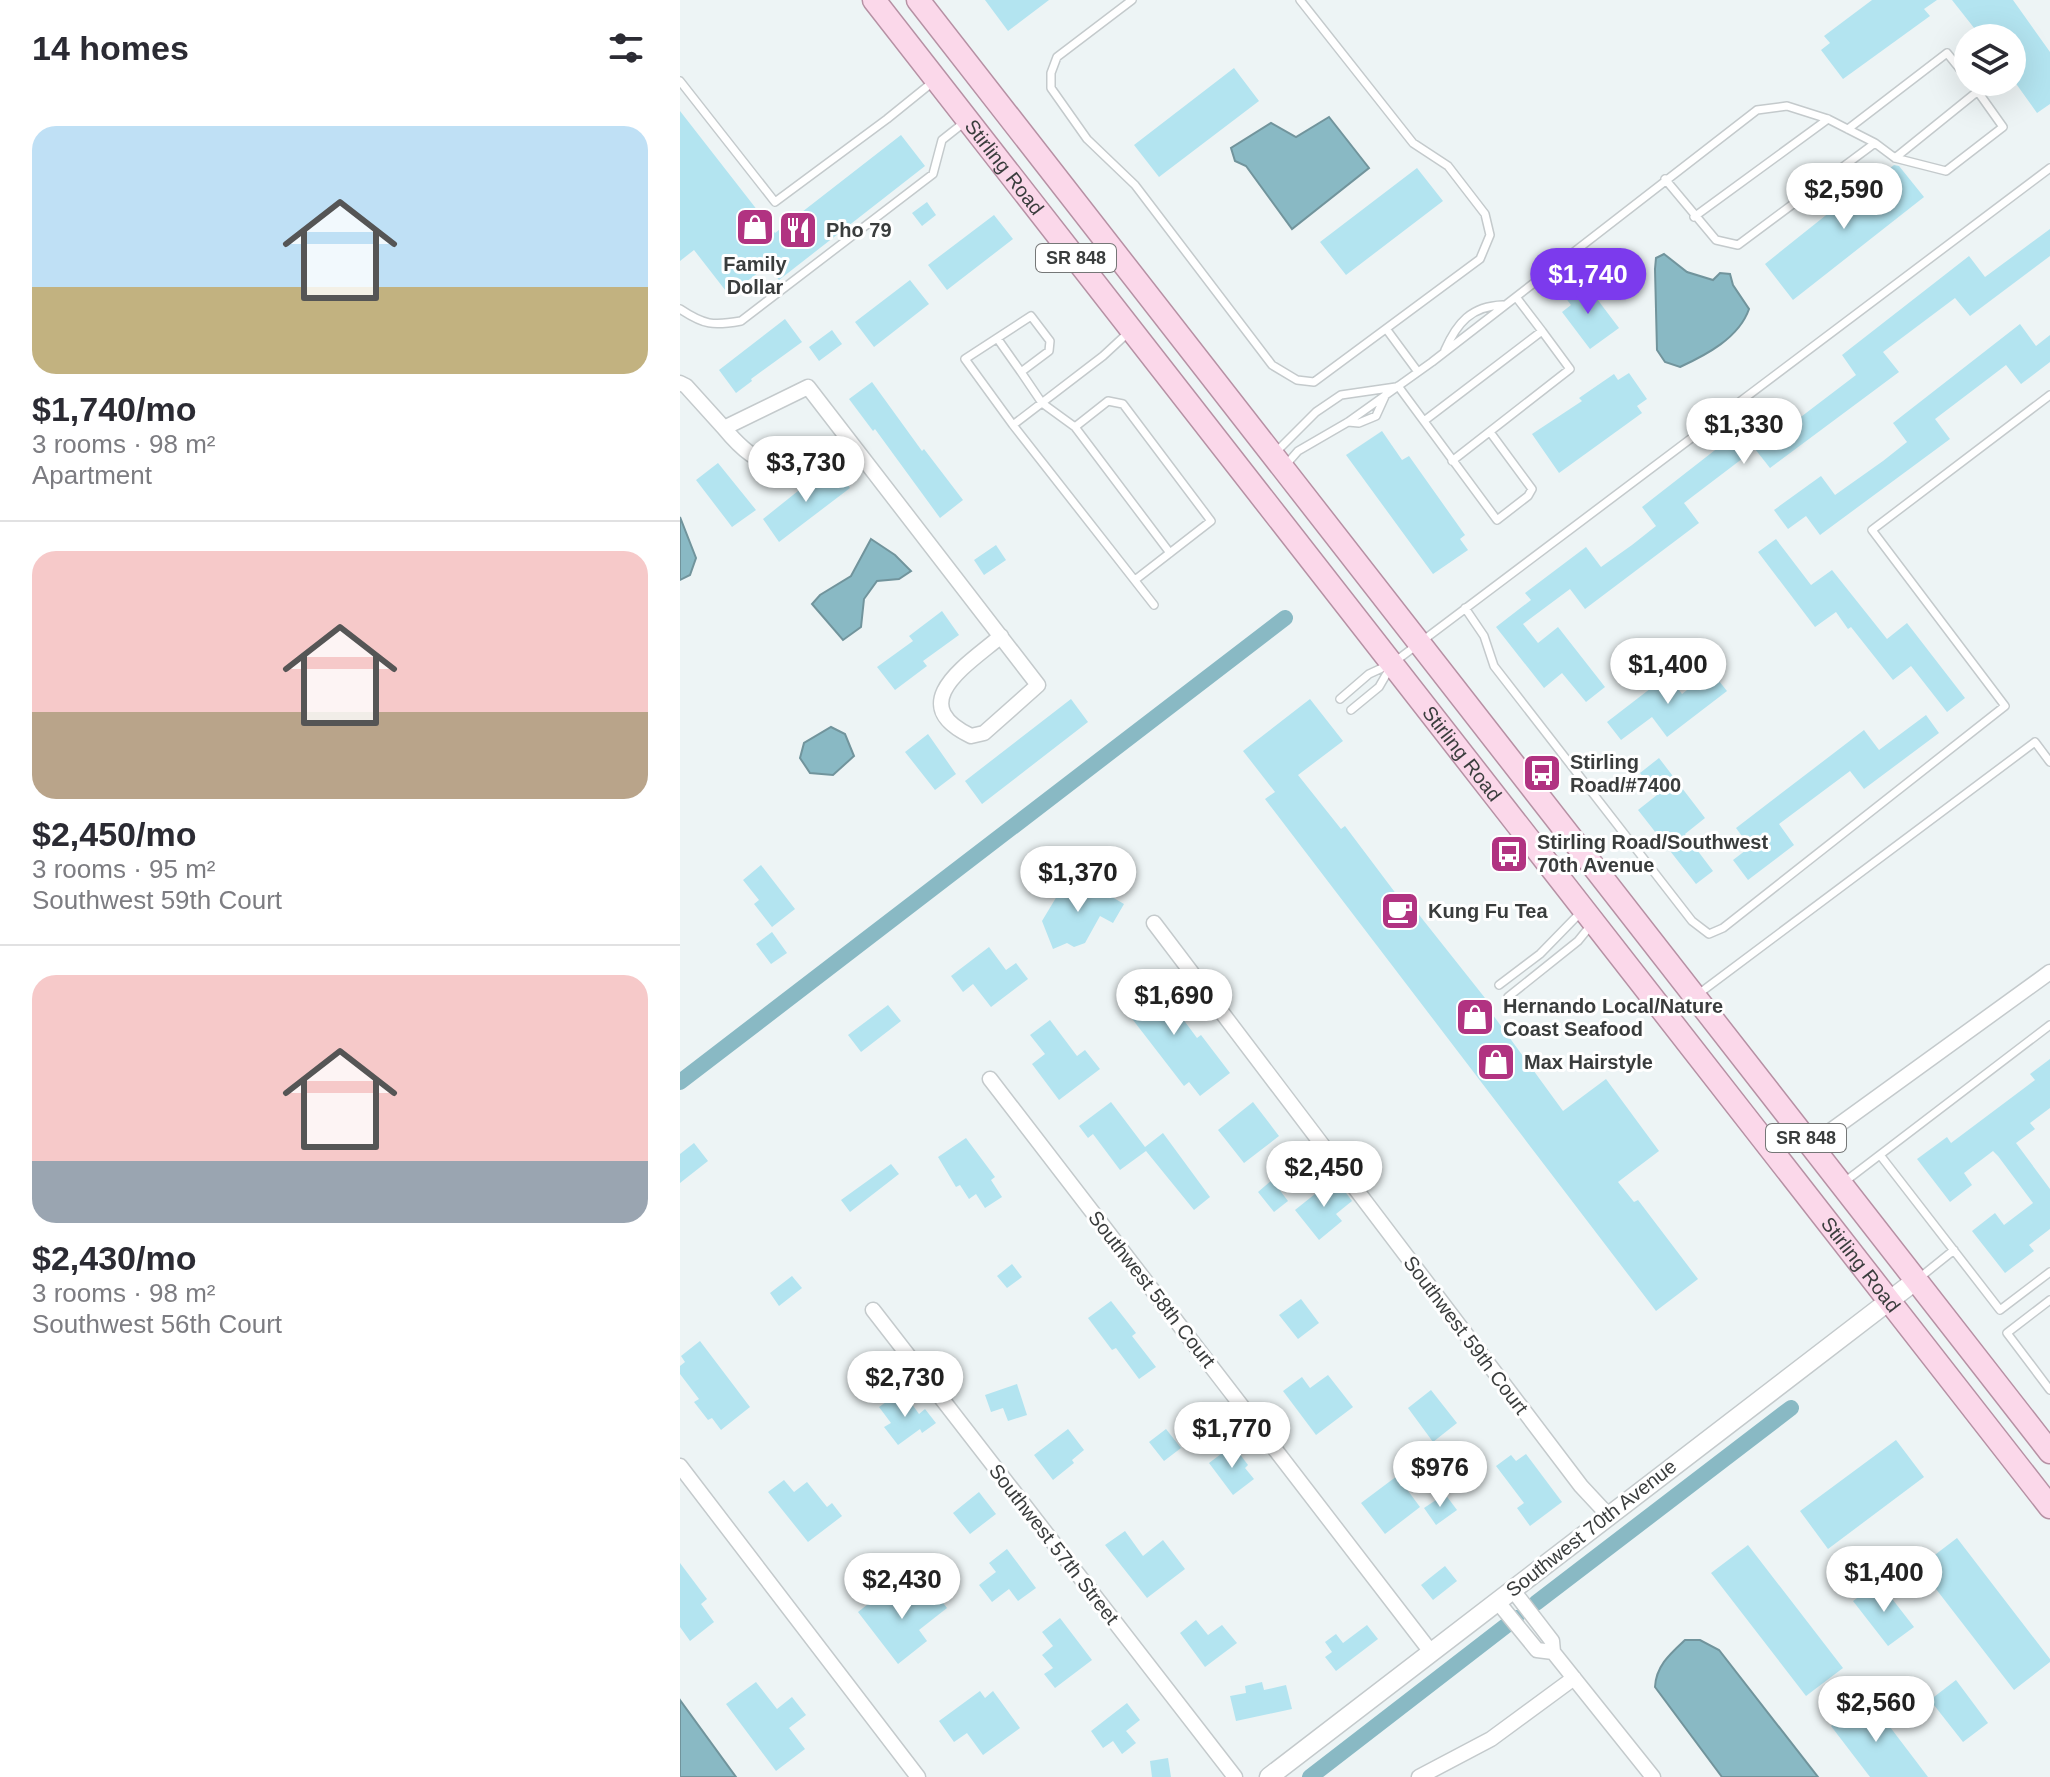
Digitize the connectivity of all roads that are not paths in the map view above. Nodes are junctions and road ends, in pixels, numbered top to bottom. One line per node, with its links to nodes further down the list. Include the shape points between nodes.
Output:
1 (874, 0): 6 (main road, Stirling Road / SR 848)
2 (918, 0): 41 (main road, Stirling Road / SR 848)
3 (1132, 0): 22 (lane, via 1057,57 1051,73 1051,88 1087,139 1135,185 1272,365 1297,380 1314,382)
4 (1300, 0): 22 (lane, via 1413,143 1448,166 1485,214 1490,235 1480,259)
5 (1954, 62): 12 (lane, via 1947,53)
6 (936, 79): 7 (lane, via 775,202); 11 (main road, Stirling Road / SR 848)
7 (680, 81)
8 (1972, 96): 14 (lane)
9 (1981, 96): 14 (lane, via 2003,127 1946,171)
10 (1828, 119): 12 (lane); 16 (lane, via 1787,106 1757,110); 17 (lane)
11 (968, 120): 20 (lane, via 942,140 933,174 741,321 700,322); 21 (main road, Stirling Road / SR 848)
12 (1848, 129): 13 (lane)
13 (1875, 143): 14 (lane); 17 (lane, via 1738,245 1716,240)
14 (1895, 158)
15 (2050, 168): 45 (lane)
16 (1665, 179): 17 (lane); 18 (lane)
17 (1694, 217)
18 (1516, 297): 19 (lane); 23 (lane)
19 (1505, 305): 25 (lane); 25 (lane, via 1478,309 1464,318)
20 (680, 309)
21 (1131, 329): 32 (lane); 48 (main road, Stirling Road / SR 848)
22 (1387, 330): 27 (lane)
23 (1542, 331): 33 (lane); 38 (lane, via 1570,369)
24 (997, 338): 26 (lane); 26 (lane, via 1031,316 1050,341 1049,351); 35 (lane, via 965,359)
25 (1443, 354): 27 (lane)
26 (1021, 372): 32 (lane)
27 (1418, 372): 29 (lane)
28 (680, 383): 37 (street)
29 (1398, 386): 30 (lane); 33 (lane); 41 (lane, via 1341,395 1286,440)
30 (1386, 394): 34 (lane); 34 (lane, via 1371,420)
31 (2050, 395): 45 (lane, via 1872,530 2005,706 1709,934 1692,921 1494,666 1484,636)
32 (1042, 403): 35 (lane); 36 (lane)
33 (1424, 421): 40 (lane)
34 (1348, 422): 41 (lane)
35 (1013, 425): 43 (lane)
36 (1075, 427): 42 (lane); 42 (lane, via 1108,401 1123,404 1211,521)
37 (724, 428): 39 (street, via 740,448 772,466); 39 (street, via 808,387)
38 (1490, 432): 40 (lane); 40 (lane, via 1532,489 1497,520)
39 (851, 443): 46 (street)
40 (1452, 461)
41 (1278, 462): 47 (main road, Stirling Road / SR 848)
42 (1170, 553): 43 (lane)
43 (1135, 580): 44 (lane)
44 (1154, 605)
45 (1465, 608): 47 (lane)
46 (1001, 636): 46 (street, via 946,684 940,697 952,723 971,736 984,733 1038,685)
47 (1419, 644): 48 (lane); 57 (main road, Stirling Road / SR 848)
48 (1393, 663): 49 (lane, via 1369,674); 50 (lane, via 1379,687); 52 (main road, Stirling Road / SR 848)
49 (1340, 699)
50 (1351, 710)
51 (2050, 762): 57 (lane, via 2035,742)
52 (1589, 915): 55 (lane); 56 (lane, via 1578,941); 58 (main road, Stirling Road / SR 848)
53 (1154, 923): 74 (street, Southwest 59th Court)
54 (2050, 972): 61 (street)
55 (1499, 985)
56 (1508, 997)
57 (1695, 997): 58 (main road); 61 (main road, Stirling Road / SR 848)
58 (1668, 1016): 68 (main road, Stirling Road / SR 848)
59 (2050, 1025): 62 (lane)
60 (990, 1079): 77 (street, Southwest 58th Court)
61 (1811, 1145): 63 (main road, Stirling Road / SR 848)
62 (1880, 1155): 63 (lane); 64 (lane)
63 (1841, 1185): 66 (main road, Stirling Road / SR 848)
64 (1954, 1250): 65 (lane, via 2000,1310); 66 (lane)
65 (2050, 1272)
66 (1915, 1281): 68 (street, Southwest 70th Avenue); 71 (main road, Stirling Road / SR 848)
67 (2050, 1300): 70 (lane, via 2007,1333)
68 (1890, 1301): 73 (main road, Stirling Road / SR 848); 74 (street, Southwest 70th Avenue)
69 (873, 1310): 81 (street, Southwest 57th Street)
70 (2050, 1390)
71 (2050, 1452)
72 (680, 1466): 80 (street)
73 (2050, 1507)
74 (1608, 1515): 75 (street, Southwest 70th Avenue)
75 (1512, 1589): 76 (street, Southwest 70th Avenue); 78 (street, via 1552,1641)
76 (1497, 1601): 77 (street, Southwest 70th Avenue); 78 (street, via 1537,1650)
77 (1431, 1652): 82 (street, Southwest 70th Avenue)
78 (1553, 1652): 79 (street)
79 (1574, 1678): 83 (street, via 1491,1739); 84 (street)
80 (918, 1777)
81 (1235, 1777)
82 (1269, 1777)
83 (1419, 1777)
84 (1653, 1777)

